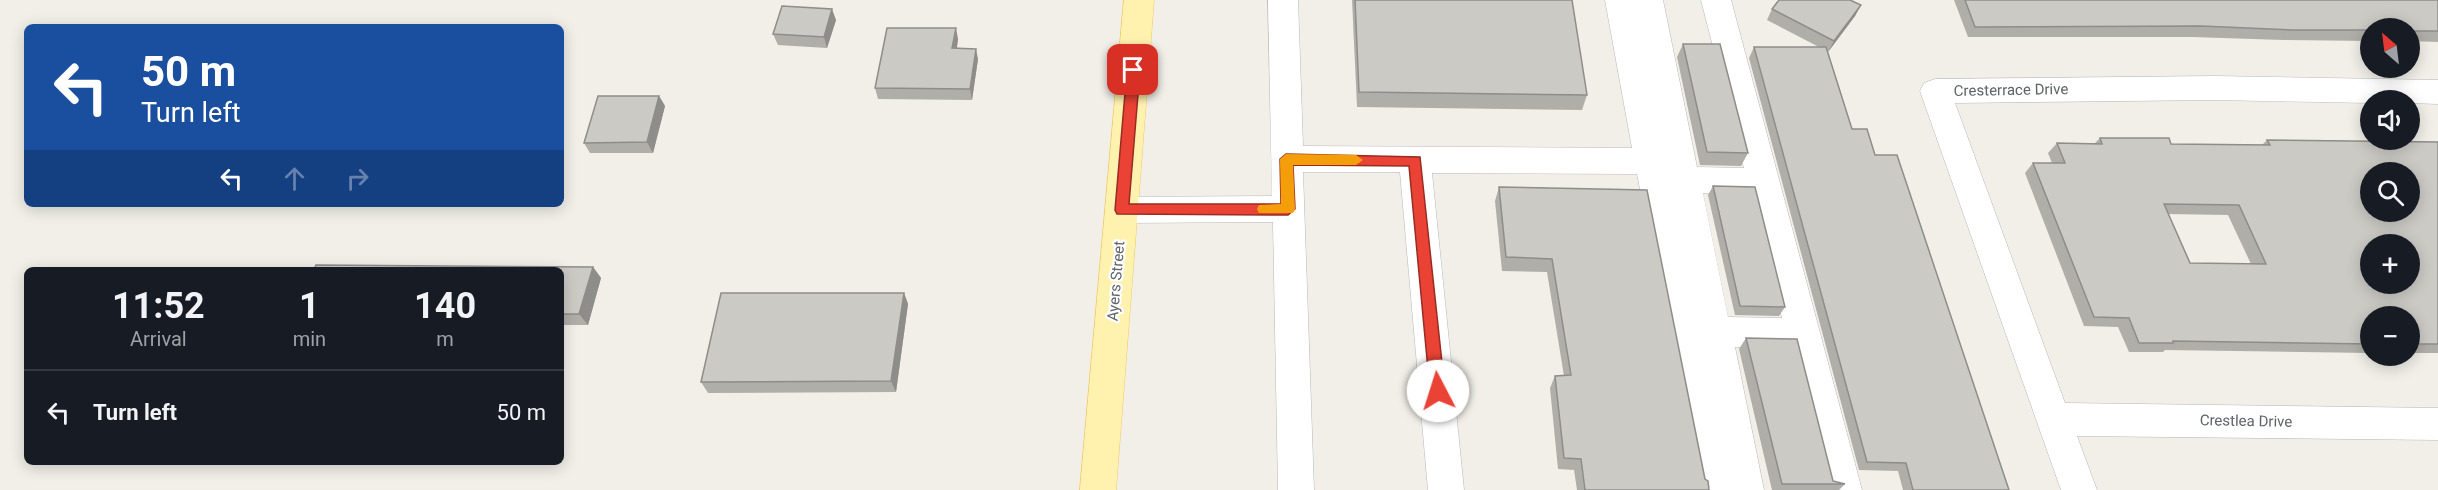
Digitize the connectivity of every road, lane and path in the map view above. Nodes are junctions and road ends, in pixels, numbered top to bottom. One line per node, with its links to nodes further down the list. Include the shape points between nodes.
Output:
1 (1139, 0): 13 (main road, Ayers Street)
2 (1284, 0): 7 (street)
3 (1620, 0): 9 (street)
4 (1648, 0): 10 (street)
5 (1716, 0): 11 (street)
6 (2438, 92): 16 (street, Cresterrace Drive, via 2214,88 1935,91)
7 (1286, 159): 8 (street); 12 (street)
8 (1415, 160): 9 (street); 20 (street)
9 (1650, 161): 21 (street)
10 (1684, 180): 11 (street); 14 (street)
11 (1764, 182): 15 (street)
12 (1288, 209): 13 (street); 19 (street)
13 (1122, 210): 18 (main road, Ayers Street)
14 (1714, 332): 15 (street); 22 (street)
15 (1804, 333): 23 (street)
16 (2054, 419): 17 (street, Crestlea Drive); 24 (street, Cresterrace Drive)
17 (2438, 424)
18 (1098, 490)
19 (1296, 490)
20 (1446, 490)
21 (1716, 490)
22 (1746, 490)
23 (1844, 490)
24 (2079, 490)

